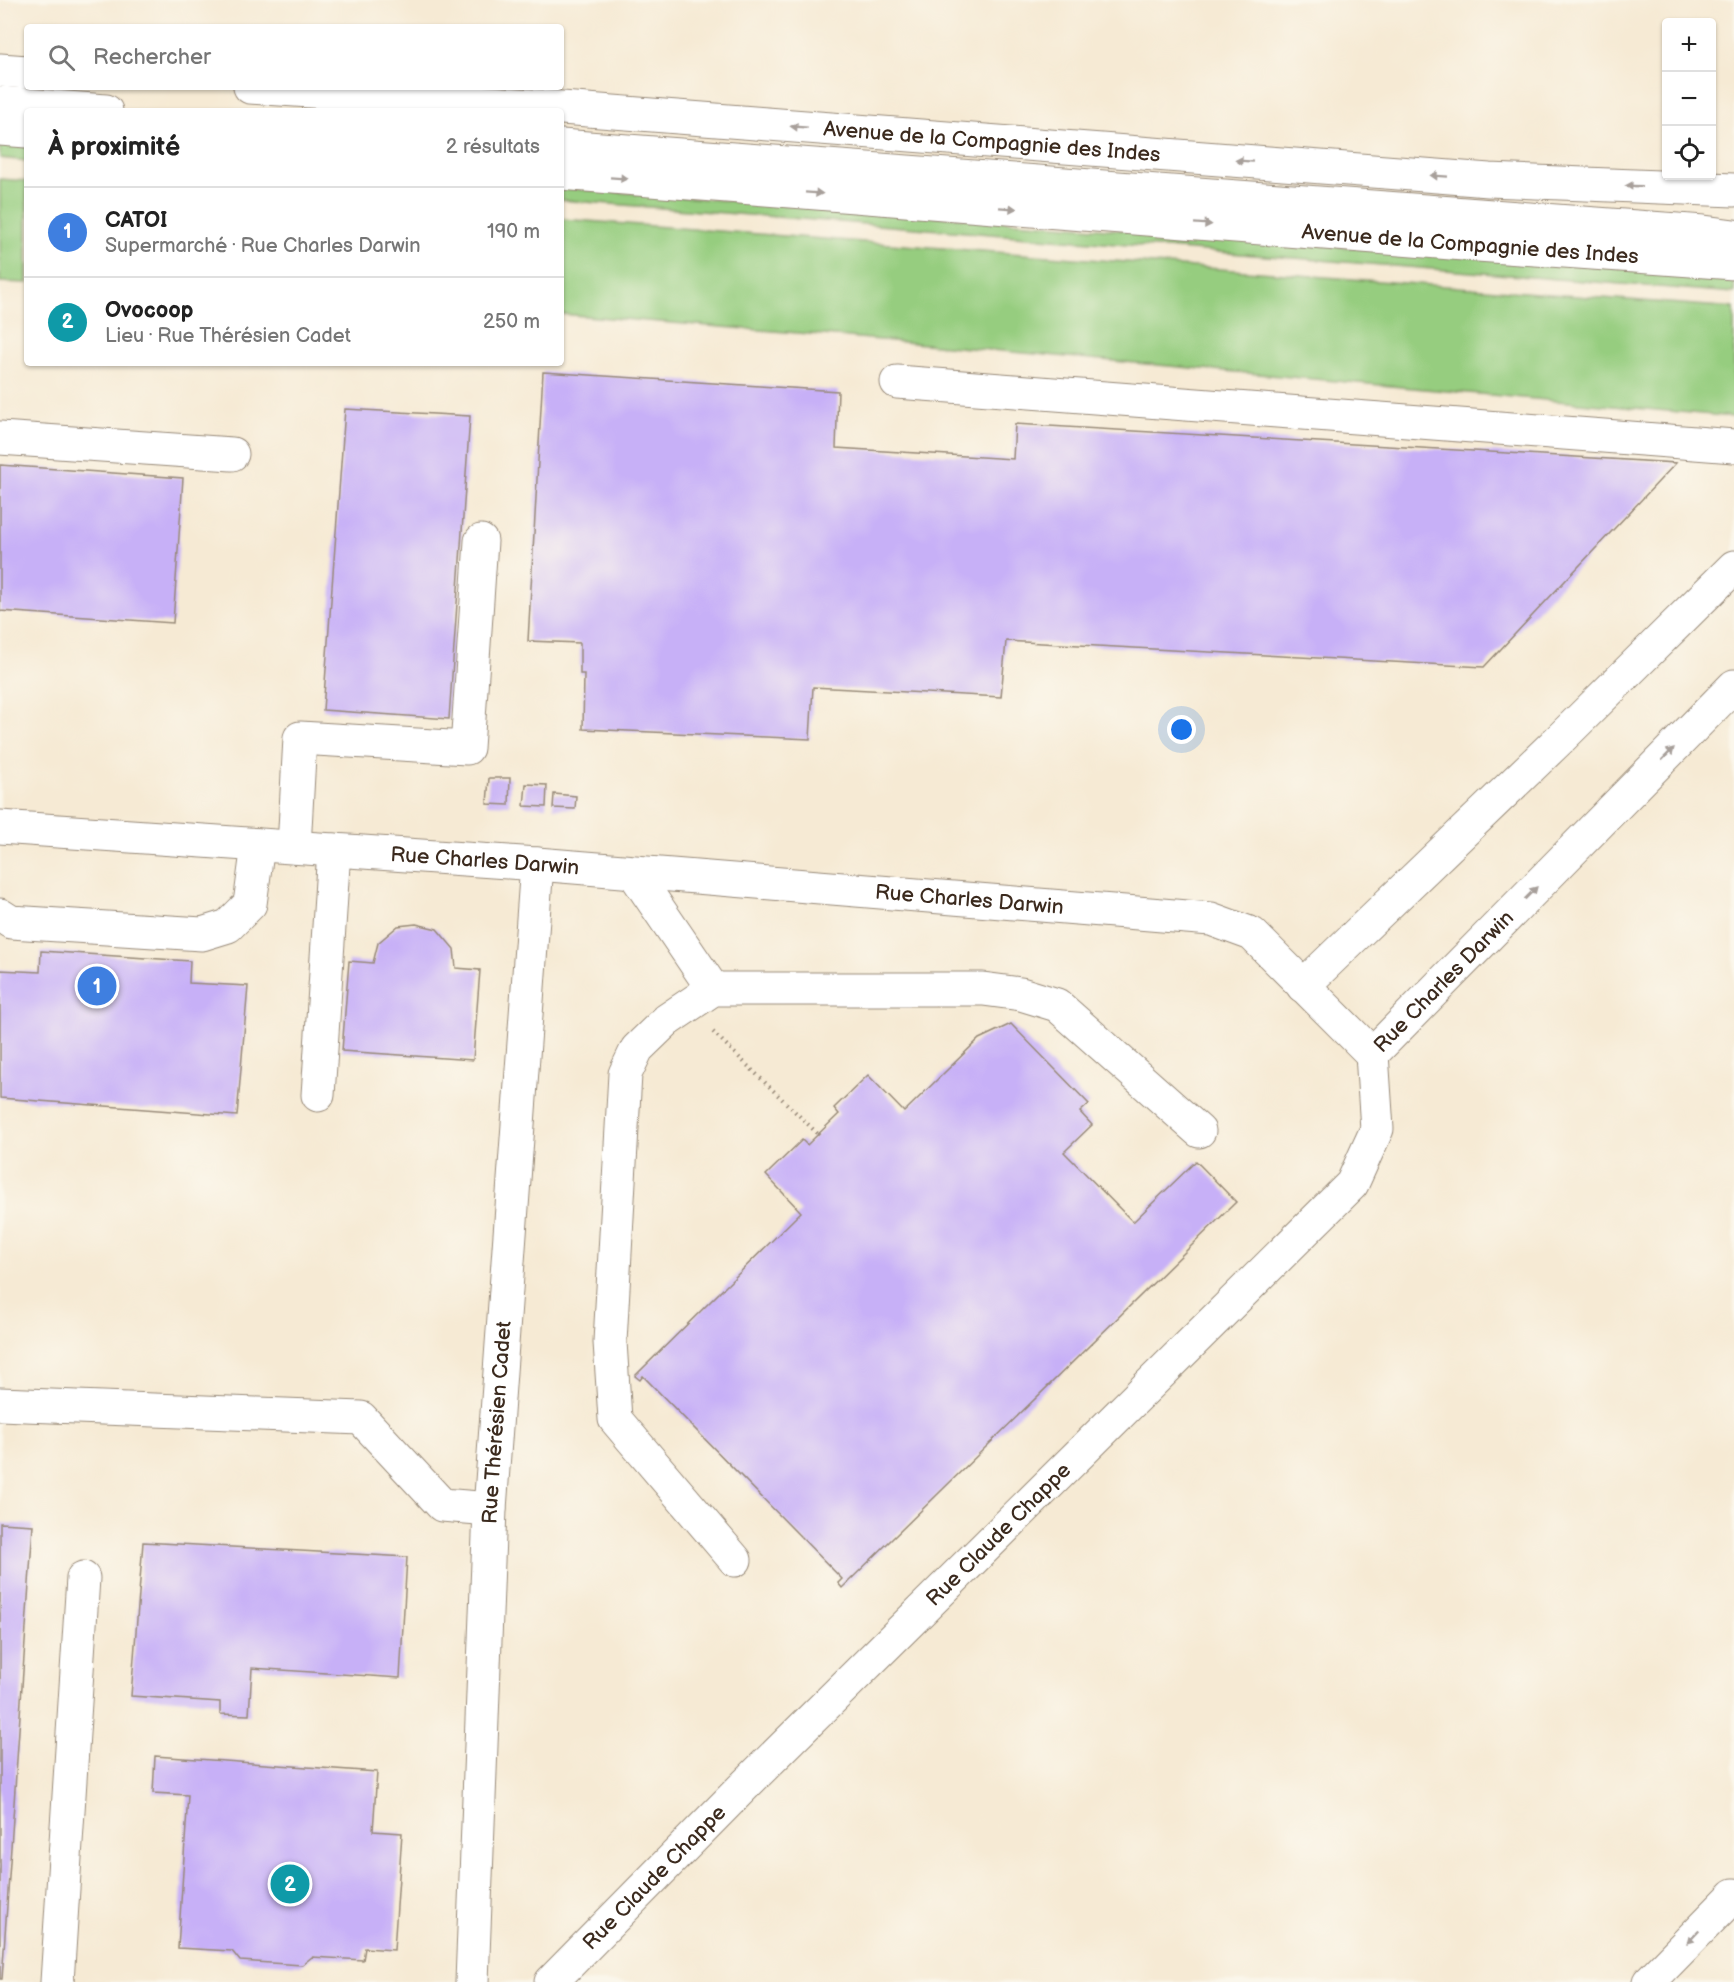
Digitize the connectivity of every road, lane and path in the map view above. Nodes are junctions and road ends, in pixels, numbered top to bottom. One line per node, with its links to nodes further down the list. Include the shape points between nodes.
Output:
1 (0, 70): 2 (main road)
2 (24, 72)
3 (295, 90): 6 (main road, Avenue de la Compagnie des Indes, one-way to 3)
4 (0, 103): 5 (main road)
5 (66, 108)
6 (562, 108)
7 (564, 108): 12 (main road, Avenue de la Compagnie des Indes, one-way to 7, via 1489,180)
8 (0, 129): 9 (main road)
9 (24, 132)
10 (564, 146): 13 (main road, Avenue de la Compagnie des Indes)
11 (564, 173): 14 (main road, Avenue de la Compagnie des Indes, one-way to 14)
12 (1734, 190)
13 (1724, 234)
14 (1734, 263)
15 (897, 382): 17 (main road)
16 (0, 438): 18 (main road)
17 (1734, 446)
18 (232, 454)
19 (481, 541): 24 (main road, via 467,748 300,738)
20 (1734, 567): 29 (main road)
21 (1734, 686): 31 (main road, Rue Charles Darwin, one-way to 21)
22 (0, 827): 23 (main road, Rue Charles Darwin)
23 (258, 845): 24 (main road, Rue Charles Darwin); 28 (main road, via 250,904 228,926 202,934 11,922)
24 (294, 847): 25 (main road, Rue Charles Darwin)
25 (334, 850): 26 (main road, Rue Charles Darwin); 32 (main road)
26 (537, 864): 27 (main road, Rue Charles Darwin); 36 (main road, Rue Thérésien Cadet)
27 (634, 873): 29 (main road, Rue Charles Darwin, via 1211,919 1252,934); 30 (main road)
28 (0, 915)
29 (1303, 986): 31 (main road, Rue Charles Darwin)
30 (700, 998): 33 (main road, via 983,989 1021,994 1057,1005); 34 (path); 37 (main road, via 667,1020 637,1048 625,1074 610,1342 615,1419)
31 (1372, 1054): 42 (main road, Rue Claude Chappe, via 1377,1129 1352,1185)
32 (318, 1095)
33 (1199, 1131)
34 (818, 1134)
35 (0, 1404): 36 (main road, via 362,1418 442,1505)
36 (490, 1509): 41 (main road, Rue Thérésien Cadet)
37 (735, 1560)
38 (83, 1578): 40 (main road)
39 (1734, 1895): 43 (main road, one-way to 43)
40 (57, 1982)
41 (472, 1982)
42 (551, 1982)
43 (1649, 1982)

